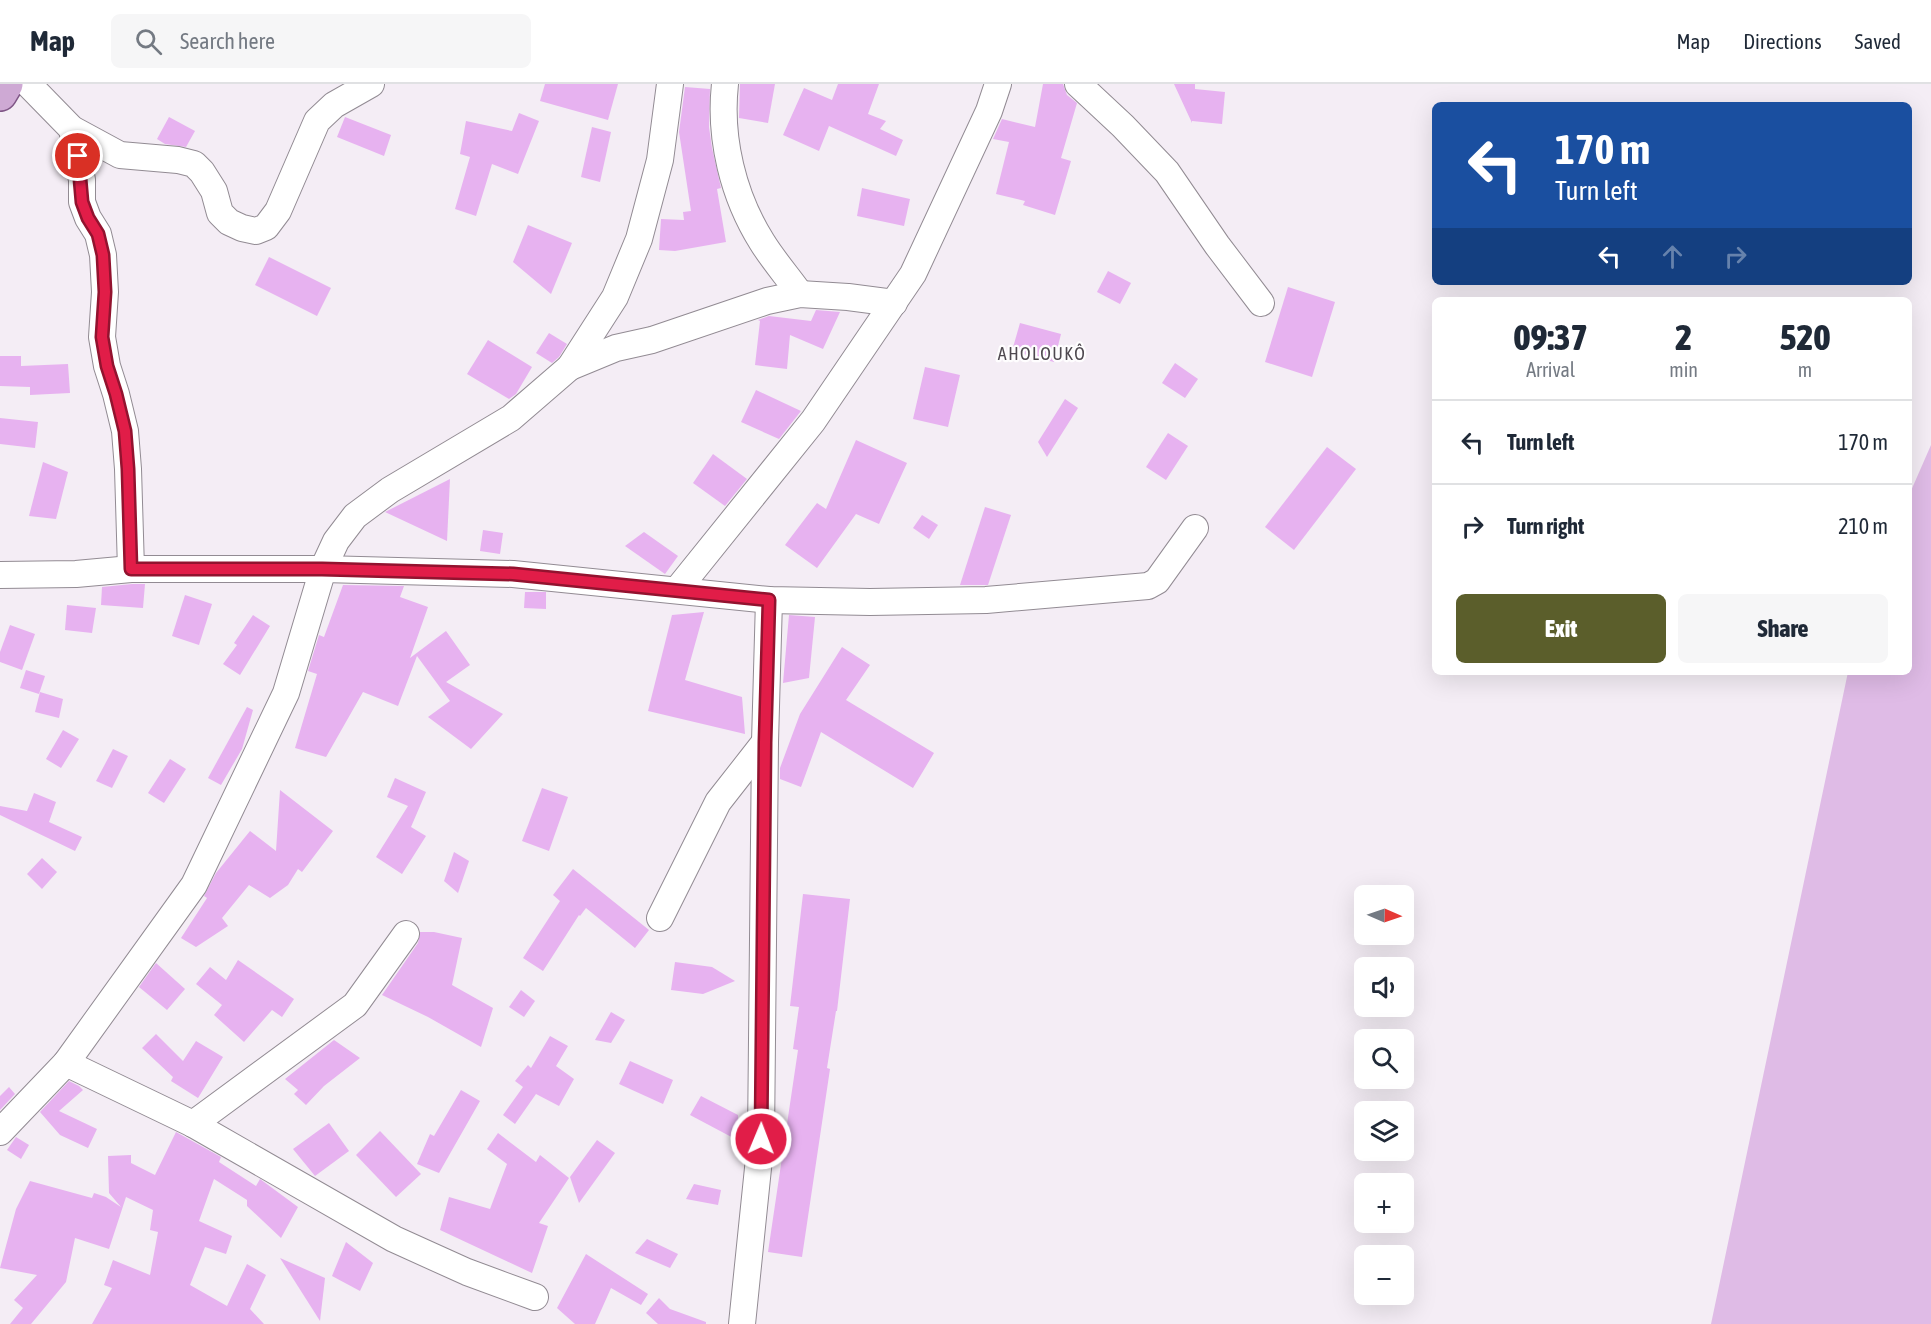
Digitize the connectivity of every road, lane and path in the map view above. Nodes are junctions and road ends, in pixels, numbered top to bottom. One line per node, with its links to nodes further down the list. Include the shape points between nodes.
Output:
1 (6, 84): 8 (main road)
2 (28, 84): 9 (street)
3 (371, 84): 9 (street, via 334,105 317,121 278,211 266,227 256,231 224,218 214,191 194,164 120,155)
4 (670, 84): 13 (street, via 660,160 639,239 615,297)
5 (725, 84): 10 (street, via 727,154 742,205 762,243)
6 (998, 84): 11 (street, via 913,274)
7 (1078, 84): 12 (street, via 1167,172)
8 (0, 94)
9 (72, 129): 15 (street, via 82,202 98,234 103,255 102,337 125,431)
10 (800, 294): 11 (street); 13 (street, via 616,348)
11 (894, 303): 18 (street, via 813,421)
12 (1261, 303)
13 (570, 367): 16 (street, via 511,418 390,490 355,516)
14 (1195, 528): 19 (street, via 1157,581 1148,586 975,601)
15 (131, 569): 16 (street); 17 (street)
16 (322, 569): 18 (street, via 513,574); 23 (street, via 286,693 194,885)
17 (0, 575)
18 (677, 590): 19 (street)
19 (769, 600): 20 (street)
20 (765, 742): 21 (street, via 718,802); 27 (street, via 761,1139)
21 (660, 918)
22 (406, 934): 24 (street, via 355,1005)
23 (66, 1063): 24 (street); 25 (street)
24 (193, 1124): 26 (street, via 394,1239)
25 (0, 1132)
26 (535, 1297)
27 (742, 1324)

